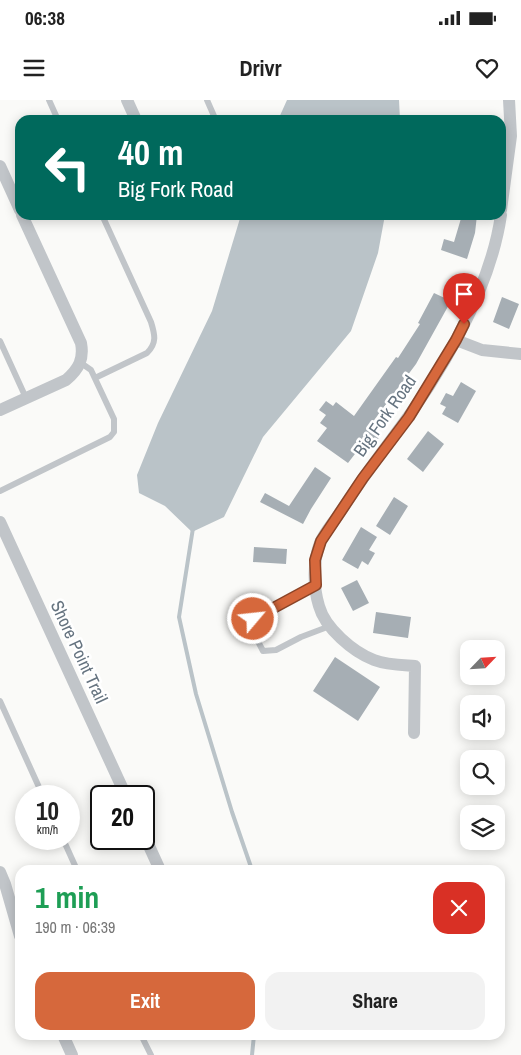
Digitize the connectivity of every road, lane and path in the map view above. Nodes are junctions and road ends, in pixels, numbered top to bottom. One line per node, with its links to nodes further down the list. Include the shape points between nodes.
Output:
1 (48, 100): 5 (lane)
2 (127, 100): 6 (street)
3 (206, 100): 7 (lane)
4 (509, 100): 9 (street, via 511,136)
5 (56, 115)
6 (134, 115)
7 (214, 115)
8 (0, 166): 10 (street)
9 (506, 173)
10 (15, 199)
11 (24, 220): 17 (street, via 81,343)
12 (104, 220): 18 (lane, via 151,322 155,341 147,353)
13 (500, 220): 14 (street, Big Fork Road, via 480,292)
14 (456, 340): 16 (street, via 482,350); 23 (street, Big Fork Road, via 409,417 321,541 315,560)
15 (0, 341): 19 (lane)
16 (521, 354)
17 (81, 363): 18 (lane, via 91,370); 19 (street, via 66,380)
18 (95, 378): 21 (lane, via 114,419 114,432 110,438)
19 (26, 398): 20 (street)
20 (0, 410)
21 (0, 491)
22 (0, 522): 28 (street, Shore Point Trail)
23 (316, 585): 24 (street, Big Fork Road, via 319,607); 24 (lane, via 253,619 252,630 263,651 276,650)
24 (330, 626): 26 (street, Big Fork Road, via 343,641 373,660 415,666)
25 (0, 701): 27 (lane)
26 (414, 733)
27 (38, 785)
28 (121, 785)
29 (68, 850): 31 (lane)
30 (151, 850): 32 (street)
31 (75, 865)
32 (158, 865)
33 (0, 872): 34 (street)
34 (15, 917)
35 (65, 1040): 37 (street)
36 (143, 1040): 38 (lane)
37 (72, 1055)
38 (150, 1055)

